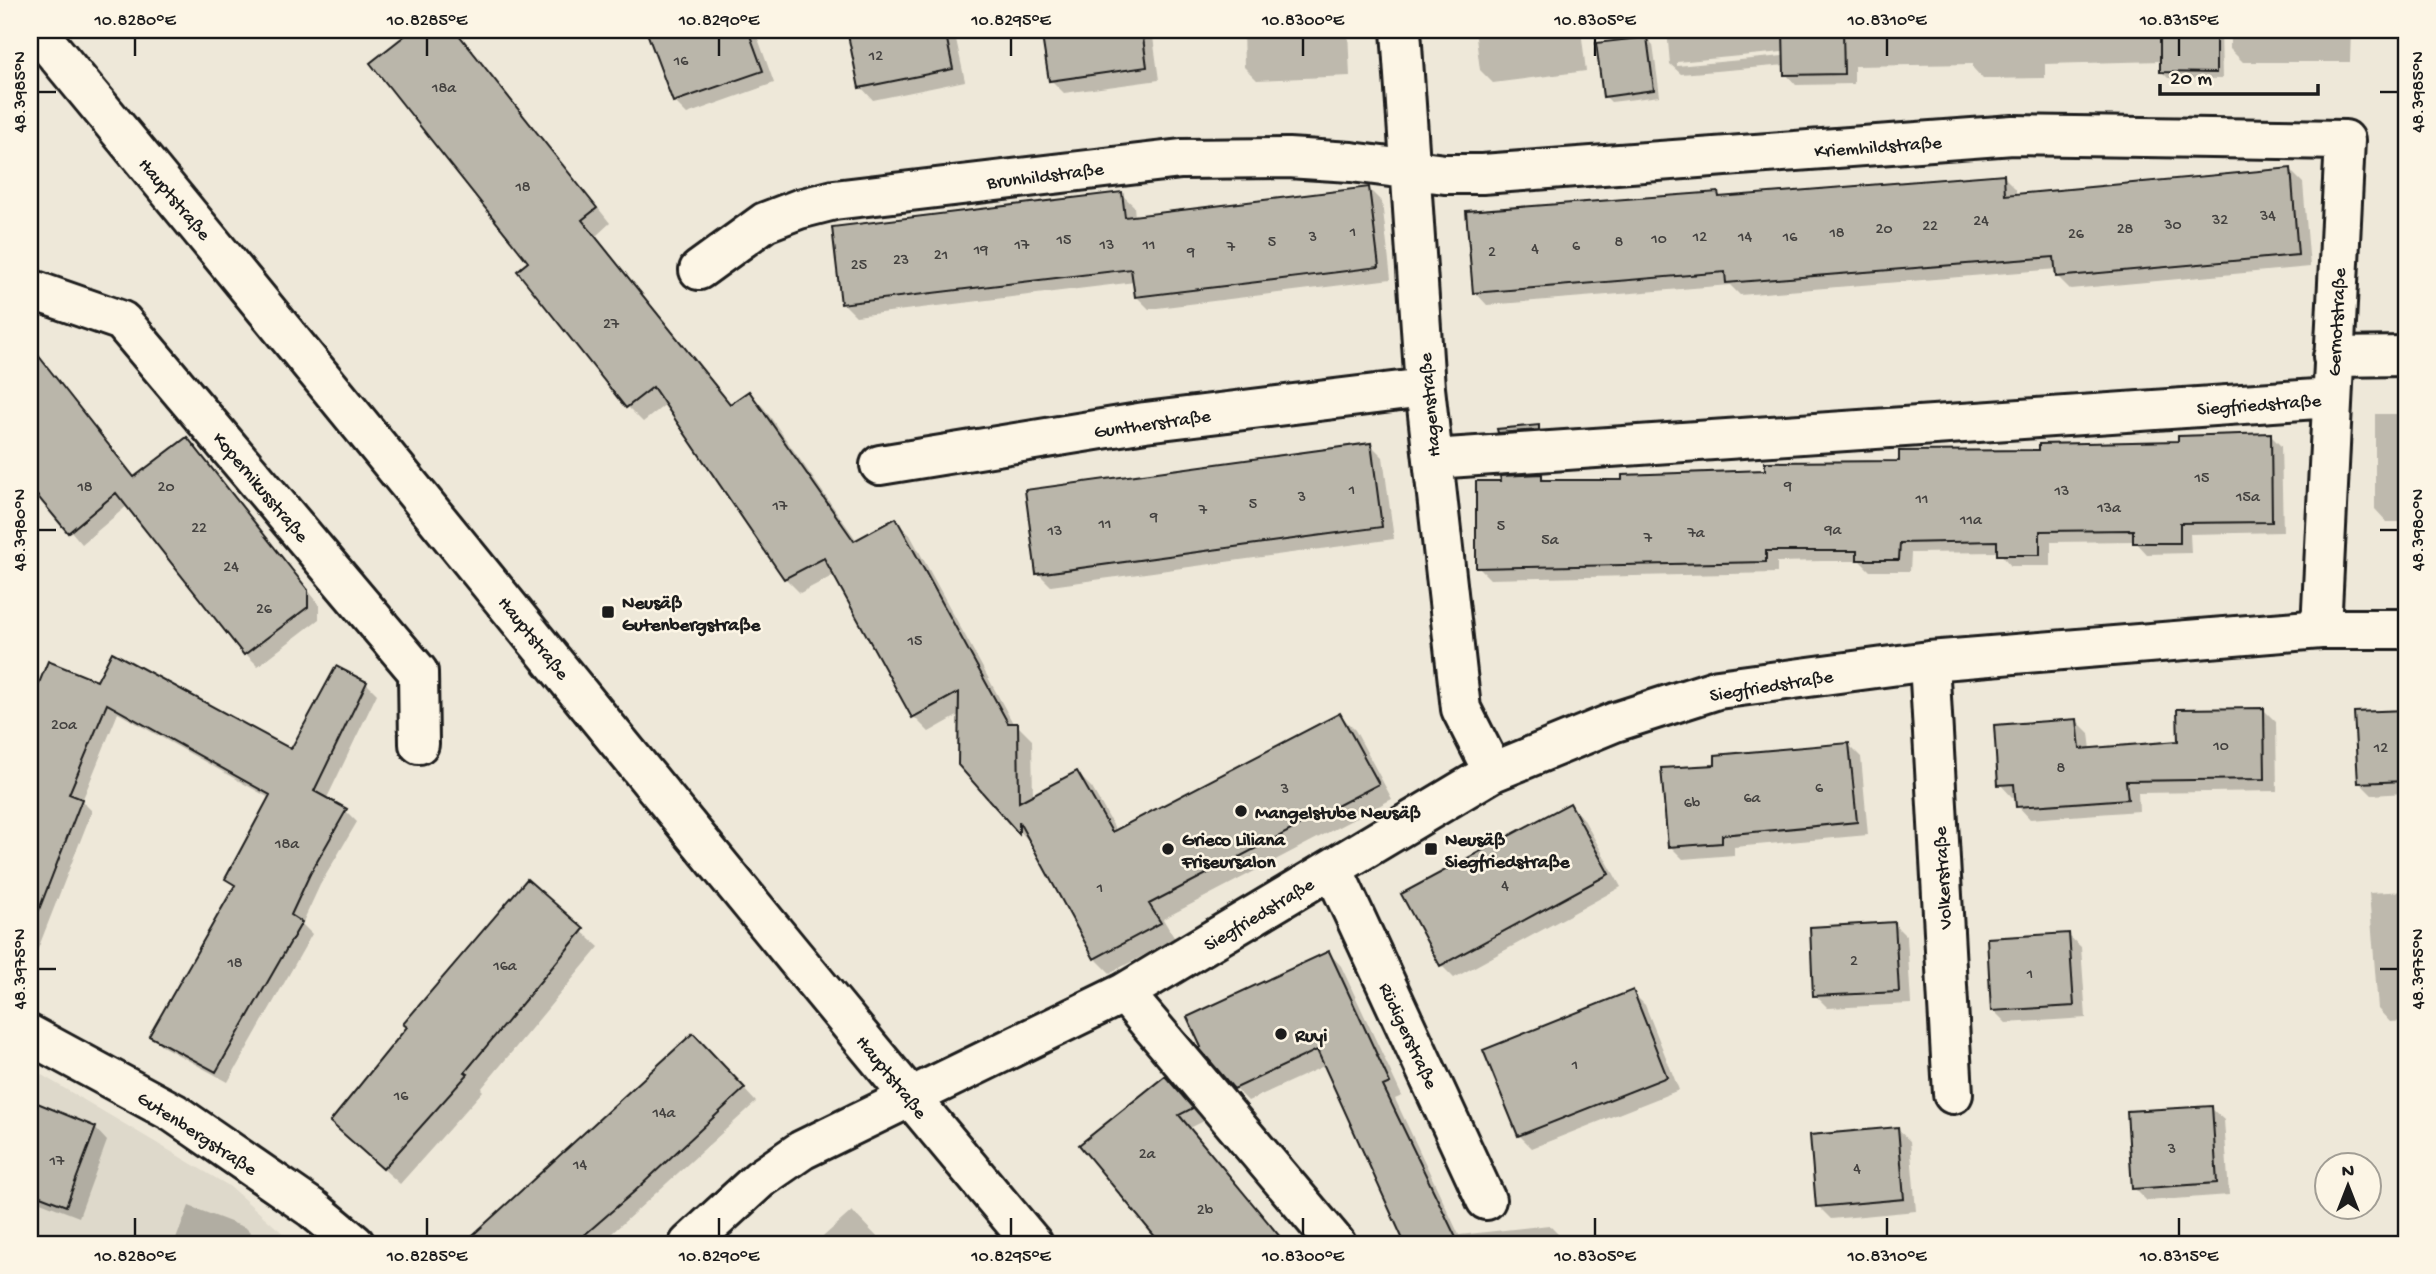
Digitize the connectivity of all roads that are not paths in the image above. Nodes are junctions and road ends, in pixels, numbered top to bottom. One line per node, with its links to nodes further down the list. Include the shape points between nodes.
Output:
1 (36, 30): 22 (street, Hauptstraße)
2 (1401, 30): 4 (street, Hagenstraße)
3 (2346, 140): 4 (street, Kriemhildstraße, via 2013,135 1482,174); 8 (street, Gernotstraße)
4 (1411, 171): 5 (street, Brunhildstraße, via 1288,158 1181,159 834,200 765,222); 9 (street, Hagenstraße)
5 (699, 270)
6 (30, 289): 16 (street, Kopernikusstraße, via 122,321 131,331 418,671)
7 (2406, 356): 8 (street)
8 (2333, 357): 10 (street, Gernotstraße)
9 (1426, 388): 11 (street, Hagenstraße); 12 (street, Guntherstraße, via 1144,422)
10 (2331, 398): 11 (street, Siegfriedstraße); 13 (street, Gernotstraße)
11 (1433, 459): 17 (street, Hagenstraße, via 1461,709)
12 (880, 466)
13 (2321, 629): 14 (street, Siegfriedstraße); 15 (street, Siegfriedstraße)
14 (2406, 629)
15 (1929, 661): 17 (street, Siegfriedstraße, via 1718,689 1615,722); 21 (street, Volkerstraße)
16 (419, 744)
17 (1493, 772): 18 (street, Siegfriedstraße)
18 (1333, 869): 19 (street, Siegfriedstraße); 23 (street, Rüdigerstraße)
19 (1124, 993): 22 (street, Siegfriedstraße); 27 (street)
20 (30, 1035): 24 (street, Gutenbergstraße, via 174,1113 313,1209)
21 (1953, 1094)
22 (911, 1099): 25 (street, via 802,1150 760,1179); 26 (street, Hauptstraße)
23 (1486, 1200)
24 (355, 1244)
25 (689, 1244)
26 (1033, 1244)
27 (1336, 1244)

